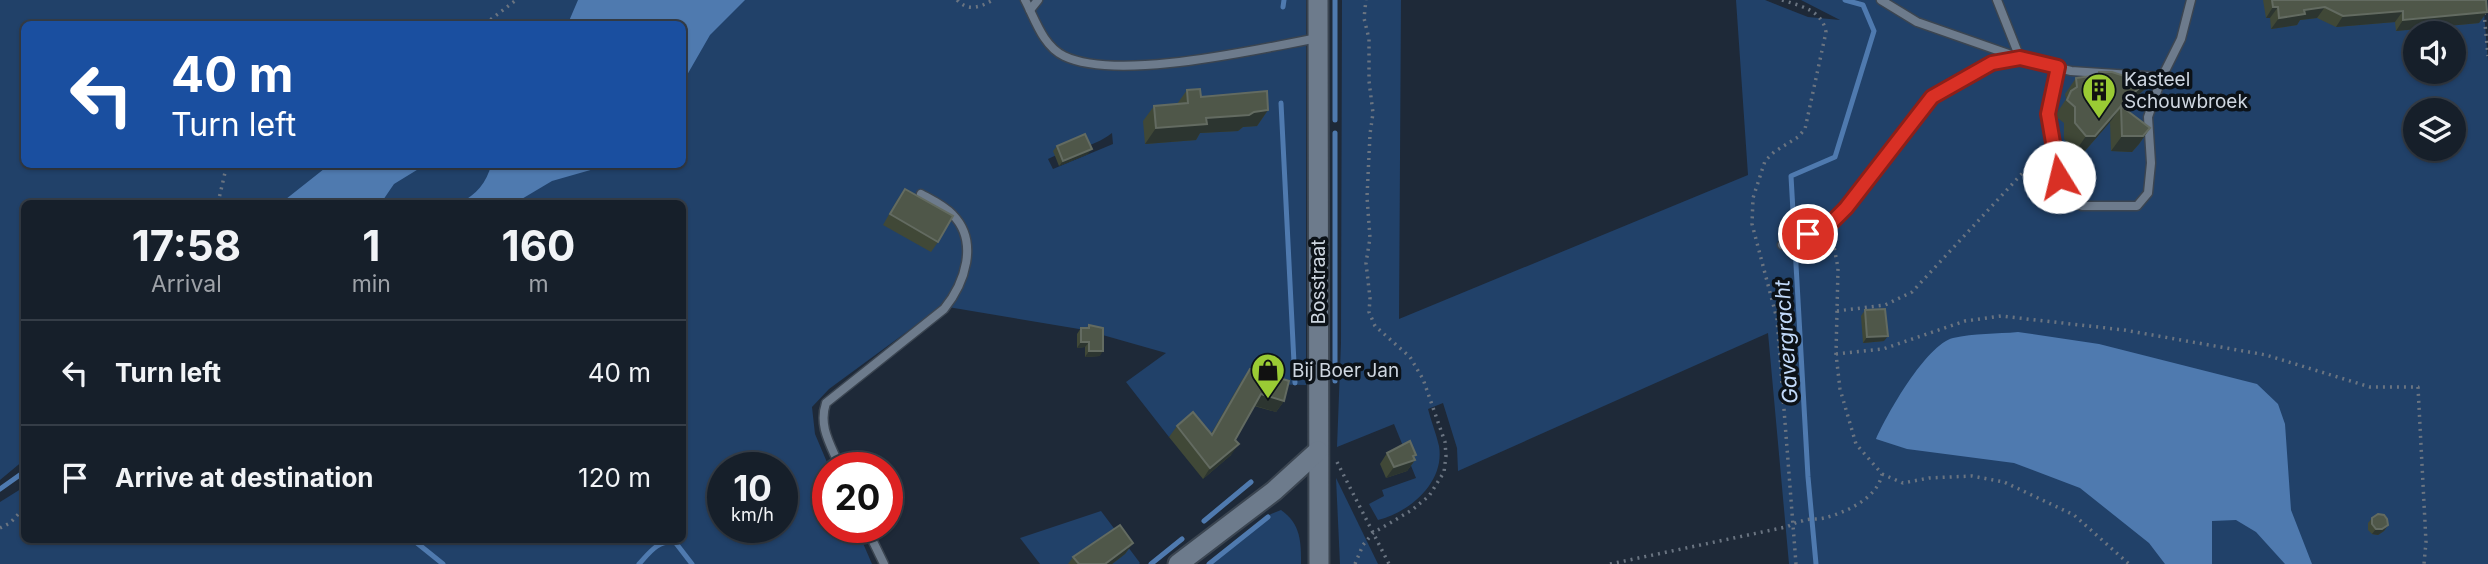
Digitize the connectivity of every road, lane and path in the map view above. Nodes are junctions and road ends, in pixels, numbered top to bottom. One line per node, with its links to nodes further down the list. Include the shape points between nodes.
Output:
1 (516, 0): 14 (path)
2 (957, 0): 3 (path, via 975,8)
3 (993, 0)
4 (1026, 0): 12 (lane)
5 (1038, 0): 12 (lane)
6 (1318, 0): 15 (street, Bosstraat)
7 (1366, 0): 34 (path, via 1373,113 1367,197 1369,312 1375,326 1410,357 1423,379 1446,456 1444,472 1429,496)
8 (1782, 0): 32 (path, via 1816,13 1826,32 1805,129 1765,161 1752,224 1777,320)
9 (1881, 0): 17 (lane, via 1917,22)
10 (1997, 0): 17 (lane)
11 (2190, 0): 19 (lane, via 2181,38)
12 (1030, 10): 15 (lane, via 1047,40 1062,55 1088,64 1170,63)
13 (2484, 11): 16 (path)
14 (489, 21)
15 (1318, 38): 29 (street, Bosstraat)
16 (2488, 56)
17 (2020, 58): 18 (lane); 24 (lane, via 1992,63 1932,97)
18 (2058, 67): 19 (lane); 20 (lane, via 2048,114)
19 (2162, 77): 20 (lane, via 2148,117 2148,193 2137,206 2082,206 2067,198)
20 (2053, 141): 26 (path, via 1912,292 1885,305)
21 (226, 168): 23 (path)
22 (921, 194): 28 (lane, via 960,222 967,237 962,279 944,309 826,403 823,428)
23 (219, 200)
24 (1830, 224): 25 (lane); 26 (path, via 1838,268)
25 (1782, 245)
26 (1837, 310): 27 (path)
27 (1836, 354): 30 (path, via 1840,389 1856,444); 44 (path, via 1883,349 1965,321 2001,316 2124,330 2266,355 2370,387 2418,387)
28 (833, 452)
29 (1318, 457): 34 (path, via 1338,462); 37 (street); 38 (street, Bosstraat)
30 (1882, 474): 32 (path, via 1881,484 1847,510); 43 (path, via 1903,483 1972,476 2004,482 2074,516)
31 (21, 511): 33 (path)
32 (1793, 525): 41 (path); 42 (path)
33 (0, 528)
34 (1373, 533): 39 (path); 40 (path)
35 (874, 543): 36 (lane)
36 (884, 564)
37 (1178, 564)
38 (1319, 564)
39 (1355, 564)
40 (1389, 564)
41 (1611, 564)
42 (1796, 564)
43 (2129, 564)
44 (2424, 564)

